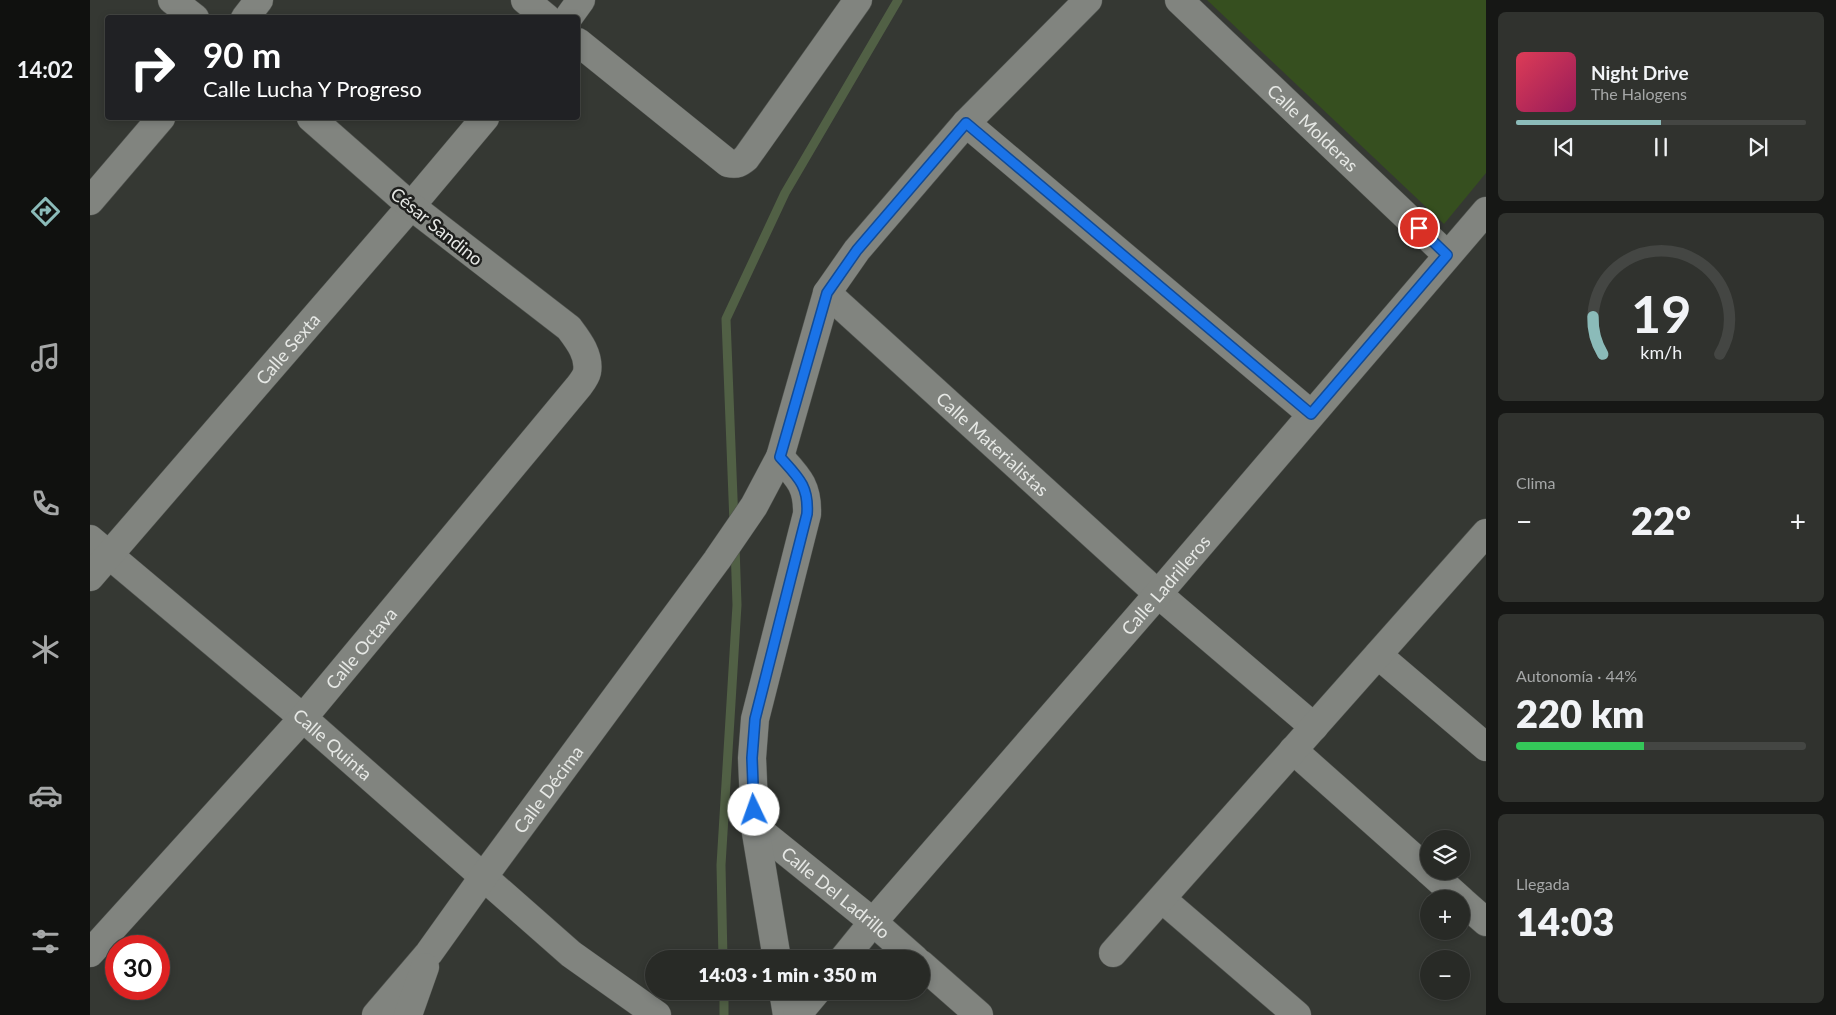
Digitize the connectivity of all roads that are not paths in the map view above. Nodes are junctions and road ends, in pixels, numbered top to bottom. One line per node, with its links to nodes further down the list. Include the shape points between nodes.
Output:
1 (172, 0): 8 (street)
2 (259, 0): 9 (street)
3 (525, 0): 10 (street)
4 (581, 0): 11 (street)
5 (858, 0): 12 (street, via 746,158 735,165 728,163)
6 (1088, 0): 16 (street, Calle Décima)
7 (1179, 0): 20 (street, Calle Molderas)
8 (190, 15)
9 (247, 15)
10 (543, 15)
11 (570, 15)
12 (580, 44)
13 (159, 120): 17 (street)
14 (313, 120): 18 (street, César Sandino)
15 (483, 120): 18 (street, Calle Sexta)
16 (966, 123): 21 (street, Calle Décima, via 857,250); 23 (street)
17 (90, 200)
18 (411, 206): 22 (street, César Sandino); 26 (street, Calle Sexta)
19 (1486, 211): 20 (street, Calle Ladrilleros)
20 (1447, 255): 23 (street, Calle Ladrilleros)
21 (827, 293): 24 (street, Calle Décima); 28 (street, Calle Materialistas)
22 (568, 328): 30 (street, Calle Octava, via 581,345 586,359 587,373 579,386)
23 (1311, 414): 28 (street, Calle Ladrilleros)
24 (780, 457): 34 (street, via 804,486 808,500 755,719 752,758); 36 (street, Calle Décima, via 754,506 716,560)
25 (1486, 533): 29 (street)
26 (99, 548): 27 (street, Calle Sexta); 30 (street, Calle Quinta)
27 (90, 577)
28 (1158, 594): 31 (street, Calle Materialistas); 41 (street, Calle Ladrilleros)
29 (1378, 654): 31 (street); 32 (street)
30 (303, 718): 36 (street, Calle Quinta); 46 (street, Calle Octava)
31 (1314, 727): 33 (street)
32 (1486, 747)
33 (1293, 750): 35 (street); 39 (street)
34 (756, 827): 41 (street, Calle Del Ladrillo); 43 (street)
35 (1420, 863)
36 (484, 876): 48 (street, Calle Décima); 54 (street, Calle Quinta, via 571,954)
37 (1439, 880): 38 (street)
38 (1450, 890)
39 (1162, 899): 47 (street); 58 (street)
40 (1470, 908): 42 (street)
41 (873, 922): 44 (street, Calle Ladrilleros); 45 (street, Calle Del Ladrillo)
42 (1486, 922)
43 (776, 950)
44 (850, 950)
45 (905, 950)
46 (90, 953)
47 (1113, 953)
48 (429, 954): 52 (street, Calle Décima); 53 (street)
49 (930, 972): 57 (street)
50 (784, 1000): 55 (street)
51 (810, 1000): 56 (street)
52 (376, 1015)
53 (408, 1015)
54 (657, 1015)
55 (786, 1015)
56 (797, 1015)
57 (979, 1015)
58 (1297, 1015)

